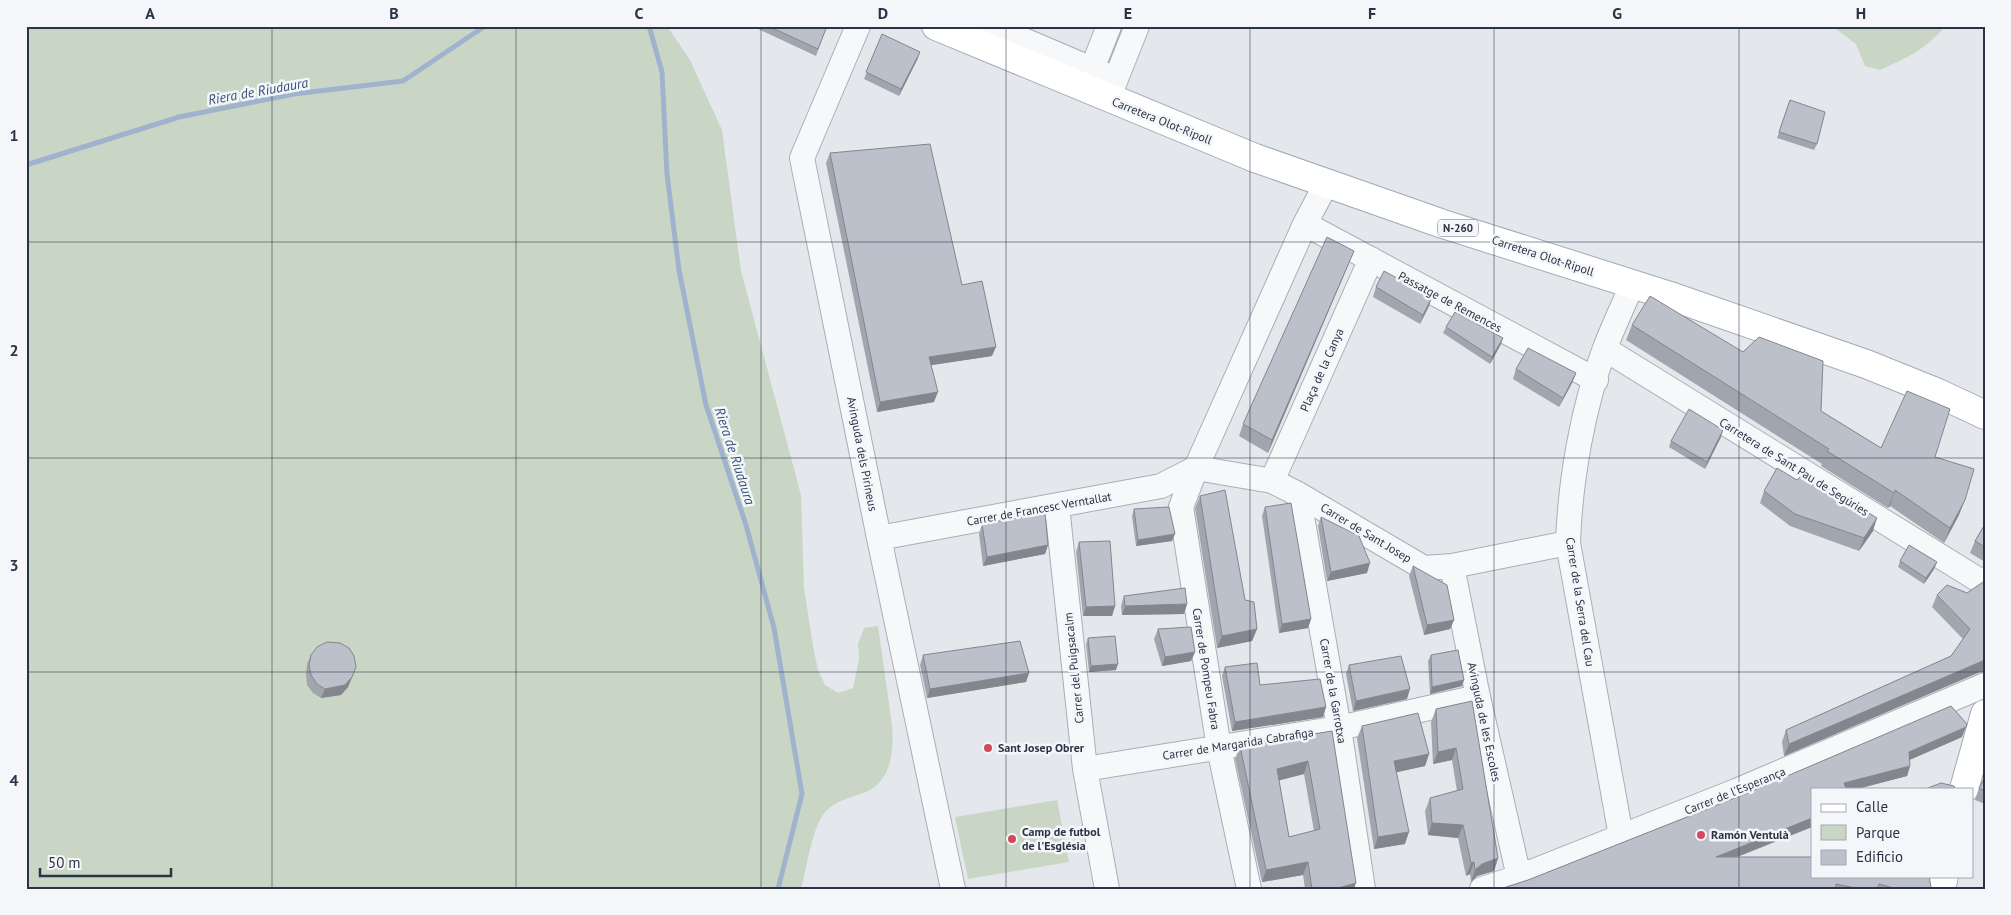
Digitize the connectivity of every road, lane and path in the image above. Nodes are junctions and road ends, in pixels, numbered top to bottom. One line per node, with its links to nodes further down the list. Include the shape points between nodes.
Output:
1 (858, 26): 19 (street, Avinguda dels Pirineus, via 802,158)
2 (936, 26): 7 (main road, Carretera Olot-Ripoll / N-260)
3 (991, 26): 6 (street)
4 (1109, 26): 6 (street)
5 (1137, 26): 7 (street)
6 (1092, 69): 7 (street)
7 (1112, 89): 8 (main road, Carretera Olot-Ripoll / N-260, via 1255,158)
8 (1326, 184): 9 (street); 11 (main road, Carretera Olot-Ripoll / N-260)
9 (1305, 224): 10 (street, Passatge de Remences); 15 (street)
10 (1371, 259): 13 (street, Passatge de Remences); 16 (street, Plaça de la Canya)
11 (1632, 285): 12 (street, Carrer de la Serra del Cau); 14 (main road, Carretera Olot-Ripoll / N-260, via 1866,364)
12 (1605, 349): 13 (street, Carrer de la Serra del Cau); 22 (street, Carretera de Sant Pau de Segúries, via 1976,579)
13 (1596, 380): 20 (street, Carrer de la Serra del Cau, via 1584,420)
14 (1985, 415)
15 (1196, 468): 16 (street, Carrer de Sant Josep); 18 (street, Carrer de Francesc Verntallat, via 1162,486); 27 (street, Carrer de Pompeu Fabra, via 1181,506)
16 (1272, 481): 17 (street, Carrer de Sant Josep)
17 (1298, 494): 21 (street, Carrer de Sant Josep, via 1424,568); 26 (street, Carrer de la Garrotxa)
18 (1057, 506): 19 (street, Carrer de Francesc Verntallat); 28 (street, Carrer del Puigsacalm)
19 (878, 538): 32 (street, Avinguda dels Pirineus)
20 (1568, 543): 21 (street, Carrer de Sant Josep); 30 (street, Carrer de la Serra del Cau)
21 (1452, 566): 24 (street, Avinguda de les Escoles)
22 (1985, 581)
23 (1985, 685): 30 (street, Carrer de l'Esperança)
24 (1478, 697): 26 (street, Carrer de Margarida Cabrafiga); 31 (street, Avinguda de les Escoles)
25 (1984, 716): 29 (main road)
26 (1339, 728): 27 (street, Carrer de Margarida Cabrafiga); 35 (street, Carrer de la Garrotxa)
27 (1219, 748): 28 (street, Carrer de Margarida Cabrafiga); 34 (street, Carrer de Pompeu Fabra)
28 (1085, 769): 33 (street, Carrer del Puigsacalm)
29 (1964, 788)
30 (1621, 836): 31 (street, Carrer de l'Esperança)
31 (1519, 877): 36 (street, Carrer de l'Esperança)
32 (953, 889)
33 (1107, 889)
34 (1249, 889)
35 (1363, 889)
36 (1482, 889)

